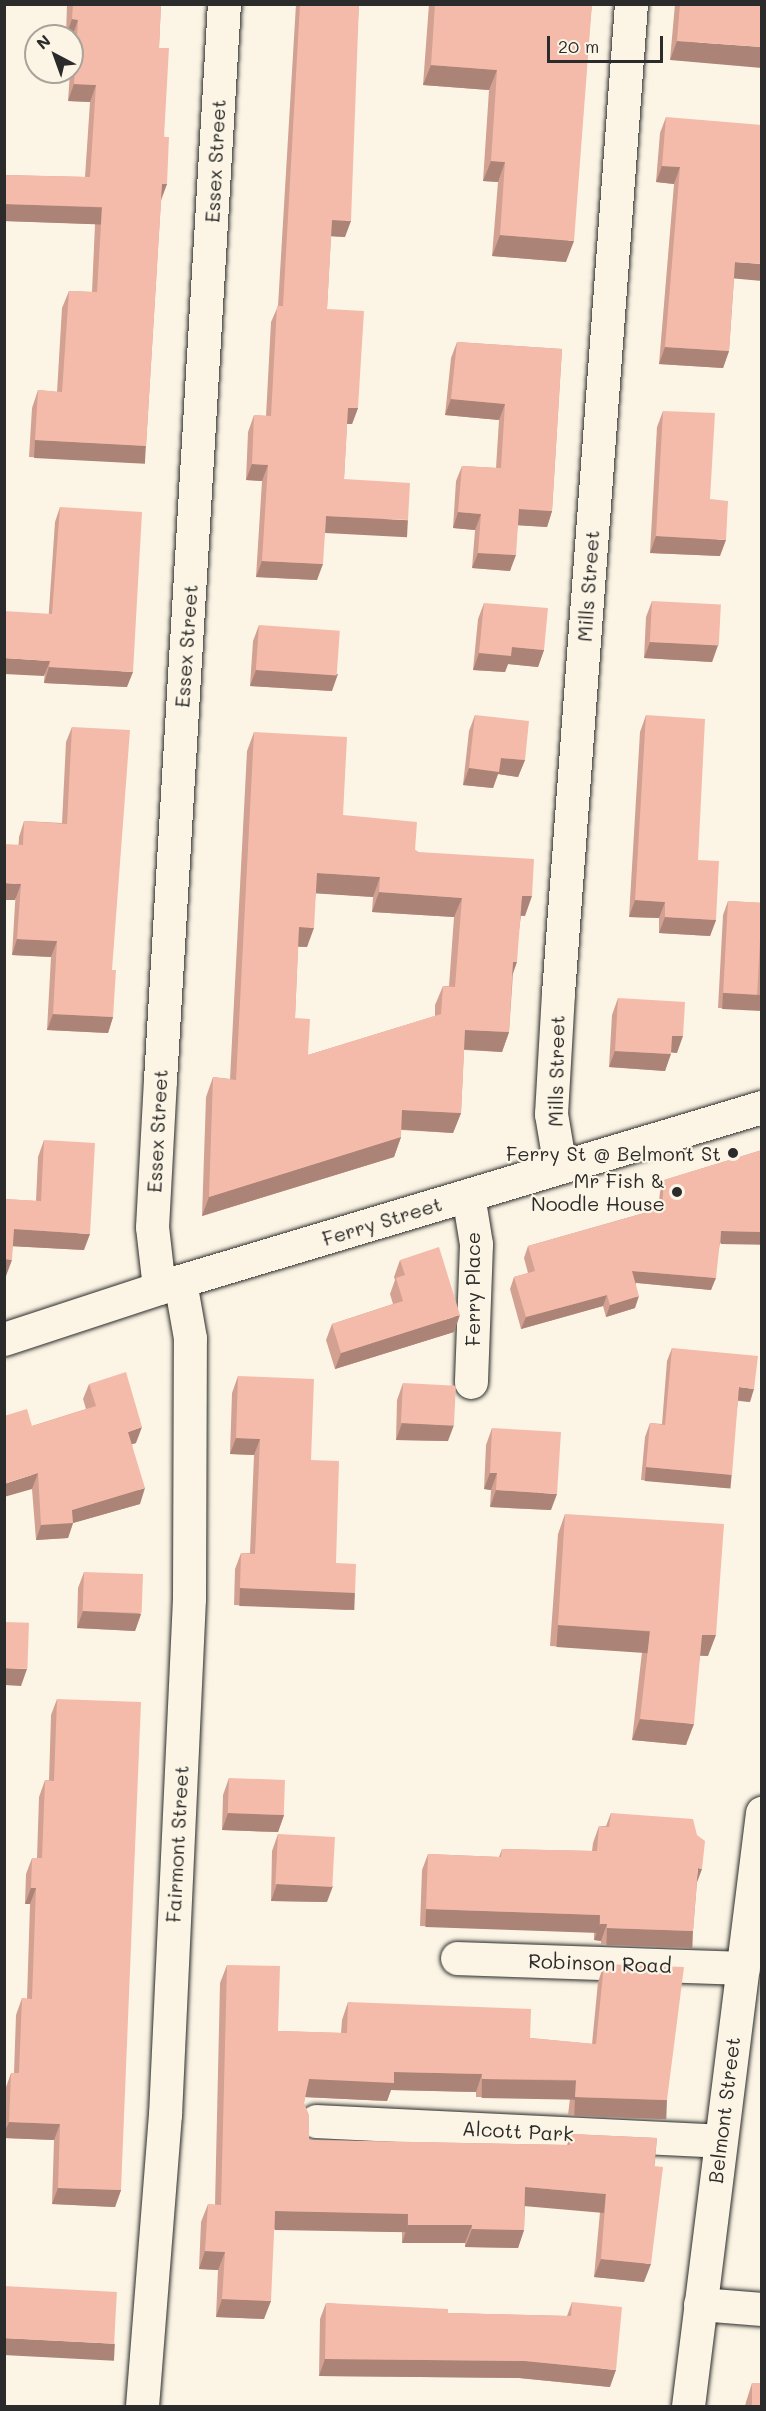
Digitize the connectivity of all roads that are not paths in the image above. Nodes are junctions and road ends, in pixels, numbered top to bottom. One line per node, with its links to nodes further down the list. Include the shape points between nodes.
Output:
1 (224, 4): 6 (street, Essex Street, via 152,1237)
2 (631, 4): 4 (street, Mills Street, via 558,993 551,1114)
3 (762, 1107): 4 (street, Ferry Street)
4 (560, 1167): 5 (street, Ferry Street)
5 (468, 1195): 6 (street, Ferry Street); 8 (street, Ferry Place, via 476,1245)
6 (170, 1284): 7 (street, Ferry Street); 16 (street, Fairmont Street, via 190,1338 189,1599 165,2115)
7 (4, 1339)
8 (471, 1383)
9 (762, 1813): 11 (street, Belmont Street)
10 (457, 1958): 11 (street, Robinson Road)
11 (749, 1974): 13 (street, Belmont Street)
12 (316, 2121): 13 (street, Alcott Park)
13 (719, 2141): 14 (street, Belmont Street)
14 (700, 2304): 15 (street); 17 (street, Belmont Street)
15 (762, 2309)
16 (142, 2406)
17 (688, 2406)

